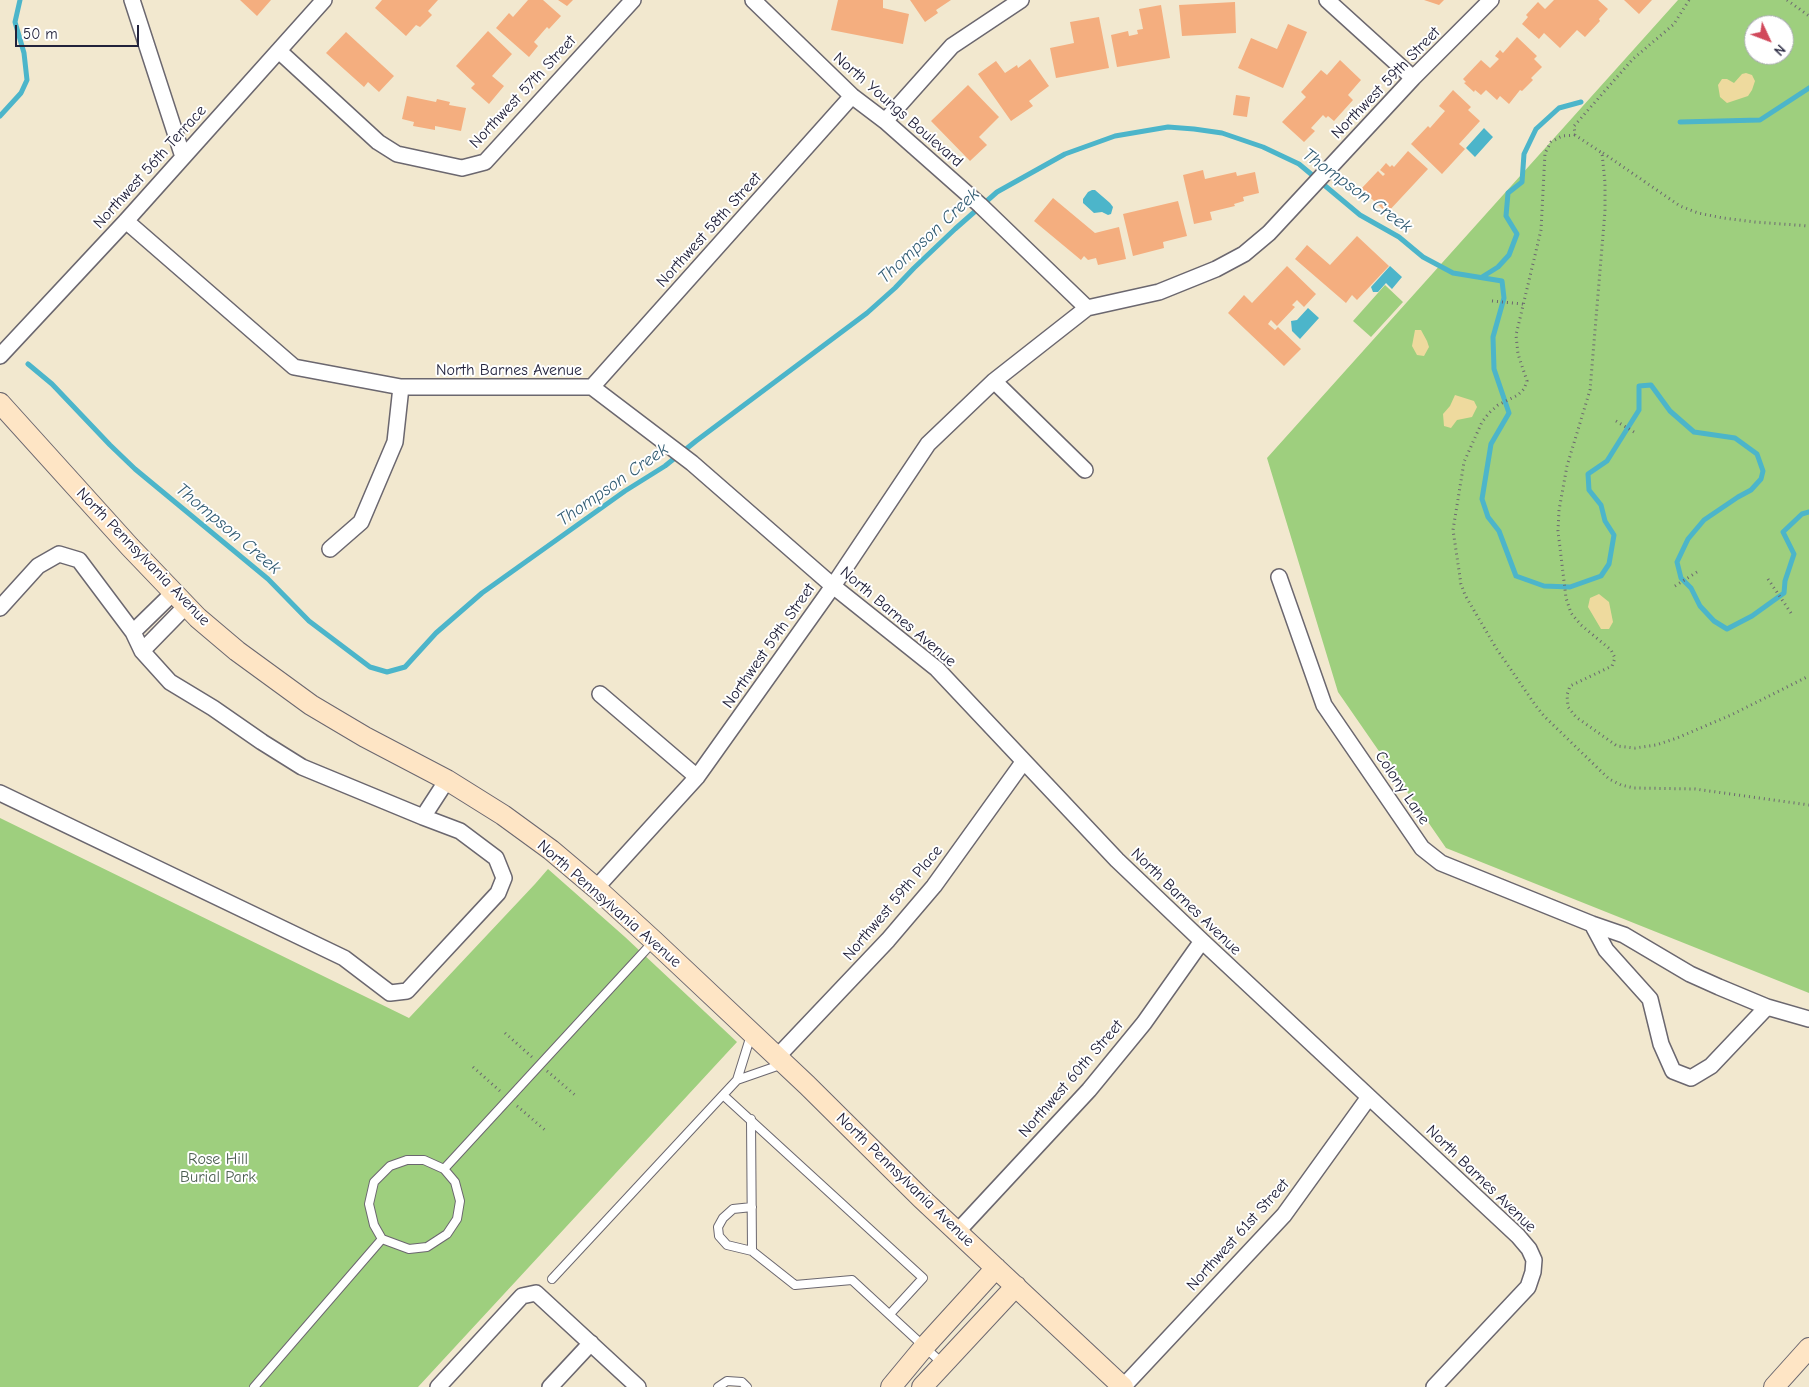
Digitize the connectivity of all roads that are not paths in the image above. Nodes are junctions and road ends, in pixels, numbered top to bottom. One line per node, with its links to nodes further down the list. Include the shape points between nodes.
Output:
1 (132, 0): 12 (street)
2 (324, 0): 8 (street, Northwest 56th Terrace)
3 (633, 0): 8 (street, Northwest 57th Street, via 485,162 462,168 398,154 378,142)
4 (753, 0): 10 (street, North Youngs Boulevard)
5 (1021, 0): 11 (street, via 952,46)
6 (1327, 0): 9 (street)
7 (1491, 0): 9 (street, Northwest 59th Street)
8 (279, 51): 12 (street, Northwest 56th Terrace)
9 (1413, 78): 14 (street, Northwest 59th Street, via 1269,233 1244,254 1159,292)
10 (852, 96): 11 (street, North Youngs Boulevard); 18 (street, Northwest 58th Street)
11 (885, 121): 14 (street, North Youngs Boulevard, via 967,193)
12 (183, 157): 13 (street, Northwest 56th Terrace)
13 (126, 221): 15 (street, Northwest 56th Terrace); 17 (street, North Barnes Avenue, via 294,368)
14 (1087, 308): 16 (street, Northwest 59th Street)
15 (0, 356)
16 (994, 381): 20 (street); 23 (street, Northwest 59th Street, via 928,444)
17 (401, 387): 18 (street, North Barnes Avenue); 21 (street, via 395,442 361,522)
18 (592, 387): 23 (street, North Barnes Avenue, via 692,463)
19 (0, 403): 24 (main road, North Pennsylvania Avenue)
20 (1085, 470)
21 (330, 549)
22 (1278, 577): 35 (street, Colony Lane, via 1324,705 1422,848 1441,863)
23 (833, 586): 29 (street, North Barnes Avenue, via 937,670); 30 (street, Northwest 59th Street)
24 (179, 599): 26 (street); 27 (street); 31 (main road, North Pennsylvania Avenue, via 237,651 311,705)
25 (0, 608): 26 (street, via 38,566 59,554 79,560)
26 (133, 632): 27 (street)
27 (142, 651): 33 (street, via 170,682 302,767)
28 (600, 694): 30 (street)
29 (1024, 762): 37 (street, North Barnes Avenue, via 1117,860); 41 (street, Northwest 59th Place, via 934,886)
30 (697, 776): 34 (street, Northwest 59th Street)
31 (447, 780): 33 (street); 34 (main road, North Pennsylvania Avenue, via 511,820)
32 (0, 792): 33 (street, via 344,958 390,993 407,991 498,893 504,878 496,858 460,831)
33 (423, 817)
34 (596, 888): 36 (main road, North Pennsylvania Avenue)
35 (1592, 924): 38 (street, Colony Lane, via 1624,935 1690,974); 38 (street, via 1606,950 1650,999 1673,1071 1691,1078 1711,1066)
36 (654, 941): 40 (main road, North Pennsylvania Avenue); 46 (lane)
37 (1202, 941): 44 (street, North Barnes Avenue); 48 (street, Northwest 60th Street, via 1144,1023 1089,1090)
38 (1767, 1007): 39 (street, Colony Lane)
39 (1809, 1019)
40 (752, 1033): 41 (main road, North Pennsylvania Avenue); 42 (lane)
41 (781, 1060): 42 (lane); 48 (main road, North Pennsylvania Avenue)
42 (737, 1080): 43 (lane)
43 (723, 1095): 45 (lane); 52 (lane)
44 (1369, 1097): 67 (street, Northwest 61st Street, via 1284,1215); 68 (street, North Barnes Avenue, via 1518,1236 1534,1260 1534,1272 1528,1287)
45 (751, 1119): 47 (lane); 54 (lane, via 924,1278)
46 (444, 1169): 49 (lane, via 424,1160 407,1160 390,1166 374,1182 369,1204 374,1225); 49 (lane, via 455,1182 460,1201 457,1219 447,1234 428,1247 409,1249)
47 (752, 1207): 50 (lane); 50 (lane, via 733,1209 718,1227 719,1236 727,1245)
48 (957, 1232): 51 (main road, North Pennsylvania Avenue)
49 (382, 1239): 59 (lane)
50 (752, 1251): 54 (lane, via 795,1285 852,1280)
51 (996, 1268): 53 (main road, North Pennsylvania Avenue); 56 (main road)
52 (552, 1279)
53 (1016, 1286): 58 (main road); 67 (main road, North Pennsylvania Avenue)
54 (890, 1314): 56 (lane)
55 (591, 1343): 60 (street, via 536,1293 522,1296); 61 (street); 62 (street)
56 (925, 1346): 58 (lane); 65 (main road)
57 (1809, 1348): 69 (main road)
58 (944, 1364): 66 (main road)
59 (254, 1387)
60 (438, 1387)
61 (550, 1387)
62 (638, 1387)
63 (718, 1387): 64 (lane, via 727,1381 742,1382)
64 (747, 1387)
65 (891, 1387)
66 (922, 1387)
67 (1123, 1387)
68 (1434, 1387)
69 (1774, 1387)

